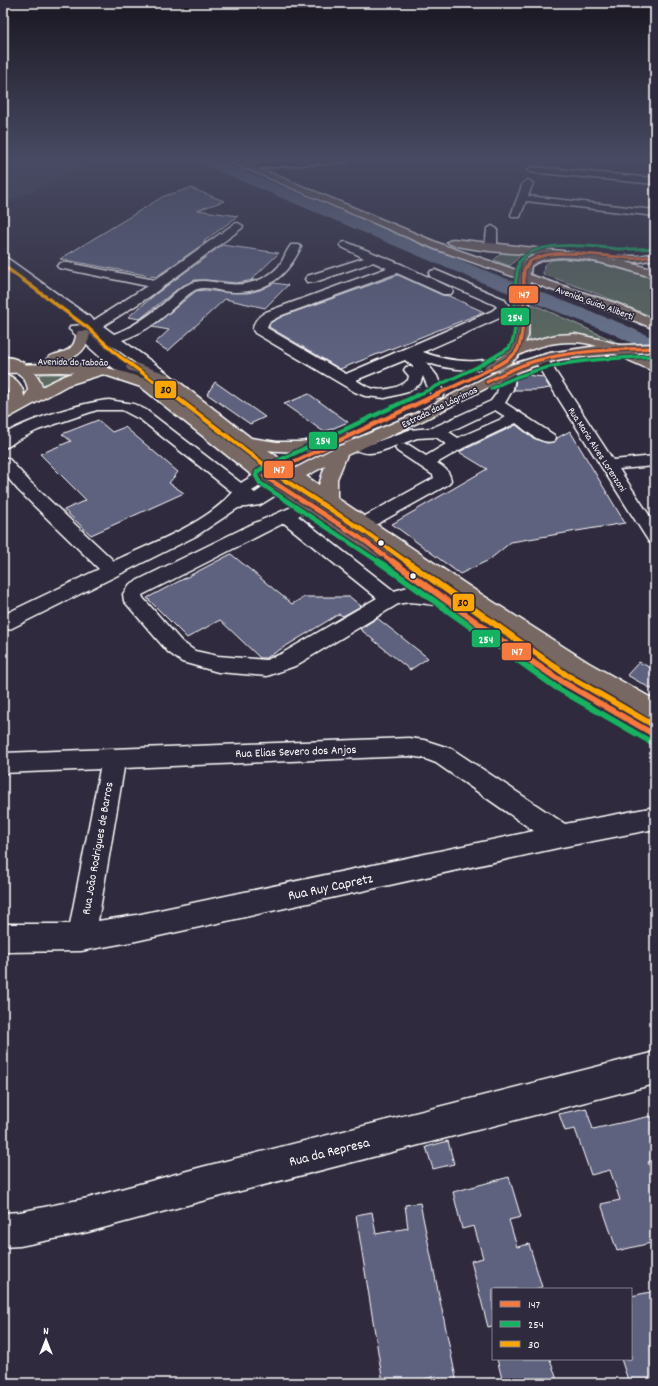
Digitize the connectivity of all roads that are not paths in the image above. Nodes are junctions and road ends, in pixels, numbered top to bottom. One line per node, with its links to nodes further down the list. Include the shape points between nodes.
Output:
1 (386, 224): 3 (main road, Avenida Guido Aliberti)
2 (238, 226): 21 (street)
3 (399, 229): 6 (main road, Avenida Guido Aliberti); 13 (main road, Avenida Guido Aliberti)
4 (492, 229): 6 (street)
5 (296, 247): 25 (street, via 278,273 258,286 242,289 194,285 141,328)
6 (494, 248): 8 (main road, Avenida Guido Aliberti); 13 (main road, via 496,255)
7 (346, 250): 11 (street, via 358,251)
8 (556, 254): 9 (main road, Avenida Guido Aliberti); 20 (main road, via 530,260 525,265)
9 (582, 256): 10 (main road, via 640,259); 17 (main road, Avenida Guido Aliberti, via 612,261)
10 (655, 256)
11 (374, 258): 15 (street); 19 (street)
12 (3, 260): 24 (street)
13 (477, 261): 20 (main road, Avenida Guido Aliberti)
14 (63, 266): 21 (street)
15 (399, 268): 22 (street); 40 (street, via 277,312 259,326 264,334)
16 (435, 274): 22 (street, via 500,302 504,308)
17 (655, 274)
18 (3, 275): 24 (street)
19 (311, 279)
20 (524, 280): 23 (main road, Avenida Guido Aliberti, via 613,307); 28 (main road, via 521,336)
21 (158, 284): 24 (street, via 121,311)
22 (497, 314): 29 (street)
23 (655, 325)
24 (85, 331): 25 (street); 30 (main road, via 78,350); 33 (street)
25 (113, 339): 39 (street)
26 (655, 348): 27 (main road, Estrada das Lágrimas)
27 (623, 350): 28 (main road, Estrada das Lágrimas, via 593,340 571,338 546,341); 31 (main road, Estrada das Lágrimas, via 570,353); 36 (main road, Estrada das Lágrimas)
28 (517, 351): 34 (main road, Estrada das Lágrimas)
29 (410, 353): 34 (street, via 445,364); 40 (street); 41 (street, via 432,377)
30 (53, 360): 32 (main road, Avenida do Taboão); 33 (main road, Avenida do Taboão)
31 (541, 360): 34 (main road, Estrada das Lágrimas); 57 (street, Rua Maria Alves Lorenzoni)
32 (4, 364): 35 (main road, Avenida do Taboão)
33 (108, 366): 35 (main road, Avenida do Taboão); 39 (main road, Avenida do Taboão); 42 (main road, via 72,377); 58 (main road, Avenida do Taboão, via 122,375 146,384)
34 (504, 367): 41 (main road, Estrada das Lágrimas); 43 (street, via 507,386 503,397); 48 (main road, Estrada das Lágrimas, via 418,417)
35 (22, 368): 42 (main road, via 35,384 35,391)
36 (655, 368)
37 (411, 370): 40 (street, via 414,373 412,385 402,391 386,394 370,394)
38 (3, 378): 44 (main road, via 14,385 16,390 16,400)
39 (165, 378): 49 (main road)
40 (345, 380)
41 (437, 394): 48 (main road, Estrada das Lágrimas)
42 (30, 400): 44 (main road)
43 (496, 404): 45 (street); 51 (street, via 438,431)
44 (7, 412)
45 (517, 417): 47 (street); 51 (street)
46 (433, 434): 48 (street, via 415,433 372,449)
47 (548, 438)
48 (356, 440): 49 (main road, via 297,448); 53 (main road, Estrada das Lágrimas); 58 (main road, Estrada das Lágrimas)
49 (246, 442): 58 (main road)
50 (3, 443): 59 (street, via 14,435 87,408 104,404 127,407 142,413)
51 (457, 445): 56 (street)
52 (403, 448): 56 (street)
53 (342, 450): 58 (main road, Estrada das Lágrimas); 60 (main road, via 328,479 326,489)
54 (655, 461): 57 (street)
55 (3, 462): 65 (street, via 24,486)
56 (424, 463): 63 (street, via 441,473 442,480)
57 (608, 465): 64 (street, Rua Maria Alves Lorenzoni)
58 (279, 476): 59 (street); 60 (main road); 61 (main road)
59 (243, 498): 65 (street, via 190,532)
60 (329, 499): 68 (main road, via 469,596 581,669)
61 (308, 505): 62 (street); 66 (main road, via 359,537)
62 (287, 516): 66 (street); 66 (street, via 137,589 132,596 134,601 175,648 189,657 218,664 266,668 288,660)
63 (371, 520)
64 (655, 538)
65 (112, 570): 67 (street)
66 (405, 591): 69 (main road, via 443,599 561,682)
67 (5, 620)
68 (655, 710)
69 (655, 735)
70 (114, 758): 71 (street, Rua Elias Severo dos Anjos); 73 (street, Rua Elias Severo dos Anjos, via 409,747 424,749 444,756); 75 (street, Rua João Rodrigues de Barros)
71 (3, 763)
72 (655, 818): 73 (street, Rua Ruy Capretz)
73 (562, 836): 75 (street, Rua Ruy Capretz)
74 (3, 938): 75 (street, Rua Ruy Capretz)
75 (81, 938)
76 (655, 1068): 77 (street, Rua da Represa, via 88,1215)
77 (3, 1230)

